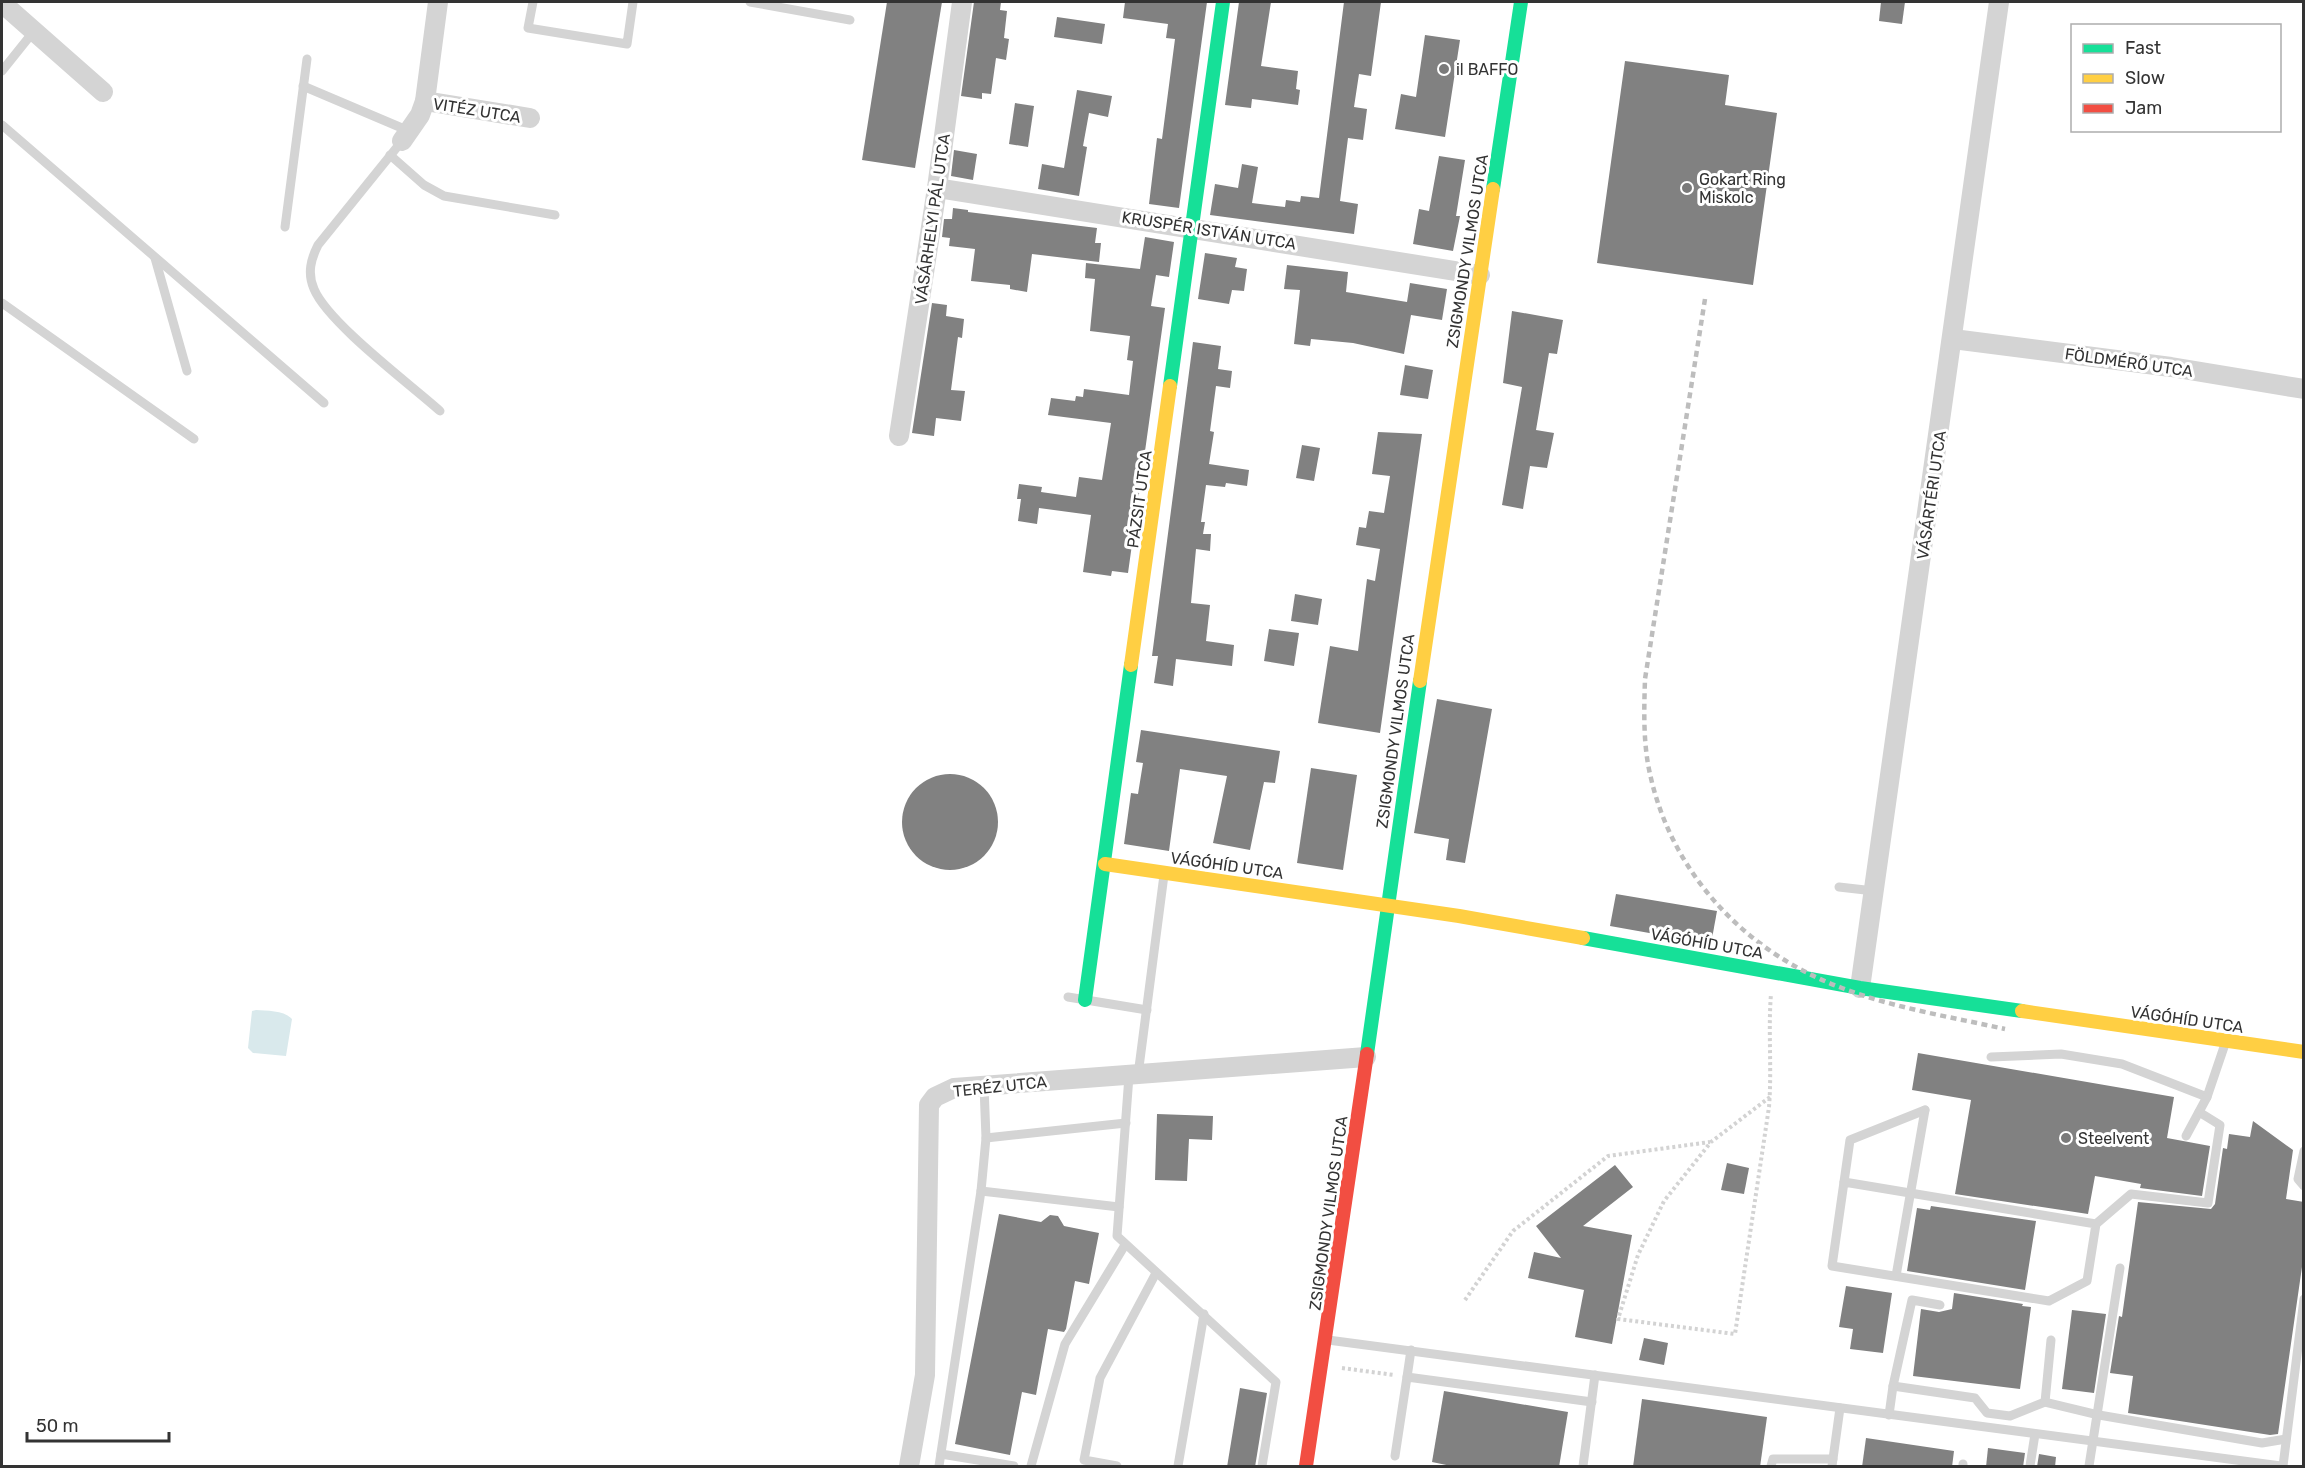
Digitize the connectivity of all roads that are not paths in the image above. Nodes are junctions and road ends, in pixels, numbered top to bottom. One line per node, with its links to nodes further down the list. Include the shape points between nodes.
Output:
1 (438, 2): 16 (street, VITÉZ UTCA)
2 (533, 2): 3 (lane, via 528,28 627,44)
3 (633, 2)
4 (750, 2): 10 (lane)
5 (962, 2): 20 (street, VÁSÁRHELYI PÁL UTCA)
6 (1224, 2): 23 (street, PÁZSIT UTCA)
7 (1521, 2): 25 (street, ZSIGMONDY VILMOS UTCA)
8 (1999, 2): 27 (street, VÁSÁRTÉRI UTCA)
9 (2, 3): 11 (street)
10 (850, 20)
11 (34, 31): 13 (lane); 15 (street)
12 (307, 58): 14 (lane)
13 (2, 71)
14 (303, 86): 19 (lane); 22 (lane)
15 (103, 92)
16 (425, 101): 17 (street, VITÉZ UTCA); 19 (street, VITÉZ UTCA)
17 (530, 118)
18 (2, 125): 24 (lane)
19 (401, 143): 21 (lane, via 424,185 444,196); 31 (lane, via 318,245 311,258 310,276 314,289 336,319)
20 (937, 188): 23 (street, KRUSPÉR ISTVÁN UTCA); 32 (street, VÁSÁRHELYI PÁL UTCA)
21 (555, 215)
22 (285, 227)
23 (1192, 227): 25 (street, KRUSPÉR ISTVÁN UTCA); 34 (street, PÁZSIT UTCA)
24 (155, 257): 28 (lane); 30 (lane)
25 (1480, 275): 38 (street, ZSIGMONDY VILMOS UTCA)
26 (2, 303): 33 (lane)
27 (1953, 339): 29 (street, FÖLDMÉRŐ UTCA, via 2171,367); 37 (street, VÁSÁRTÉRI UTCA)
28 (187, 371)
29 (2304, 389)
30 (324, 403)
31 (440, 411)
32 (899, 436)
33 (194, 439)
34 (1105, 864): 35 (street, VÁGÓHÍD UTCA); 41 (street, PÁZSIT UTCA)
35 (1164, 872): 38 (street, VÁGÓHÍD UTCA); 42 (lane)
36 (1839, 886): 37 (lane)
37 (1874, 891): 39 (street, VÁSÁRTÉRI UTCA)
38 (1386, 904): 39 (street, VÁGÓHÍD UTCA); 46 (street, ZSIGMONDY VILMOS UTCA)
39 (1860, 988): 43 (street, VÁGÓHÍD UTCA)
40 (1068, 997): 41 (lane)
41 (1085, 1000): 42 (lane)
42 (1147, 1010): 47 (lane)
43 (2226, 1041): 44 (street, VÁGÓHÍD UTCA); 49 (lane)
44 (2304, 1052)
45 (1991, 1057): 49 (lane, via 2061,1054 2122,1064)
46 (1366, 1058): 47 (street, TERÉZ UTCA); 68 (street, ZSIGMONDY VILMOS UTCA)
47 (1134, 1075): 48 (street, TERÉZ UTCA); 51 (lane)
48 (984, 1086): 53 (lane); 88 (street, TERÉZ UTCA, via 954,1088 934,1097 929,1105 925,1375)
49 (2207, 1097): 50 (lane)
50 (2199, 1113): 52 (lane); 60 (lane, via 2220,1125 2208,1203 2131,1194)
51 (1126, 1123): 53 (lane); 59 (lane)
52 (2186, 1136)
53 (986, 1138): 57 (lane)
54 (2304, 1151): 56 (lane, via 2298,1179)
55 (1844, 1182): 58 (lane); 58 (lane, via 1851,1140 1925,1110); 64 (lane, via 1832,1266)
56 (2304, 1186)
57 (981, 1191): 59 (lane); 84 (lane)
58 (1910, 1193): 60 (lane); 64 (lane)
59 (1119, 1207): 61 (lane, via 1117,1236)
60 (2096, 1224): 64 (lane, via 2087,1281 2049,1301)
61 (1125, 1245): 63 (lane); 91 (lane, via 1065,1344)
62 (2120, 1268): 80 (lane)
63 (1156, 1273): 67 (lane); 92 (lane, via 1100,1378 1084,1460)
64 (1896, 1276)
65 (2304, 1299): 74 (lane)
66 (1940, 1305): 73 (lane, via 1912,1300)
67 (1204, 1314): 93 (lane); 94 (lane, via 1276,1382)
68 (1325, 1340): 70 (lane); 95 (street, ZSIGMONDY VILMOS UTCA)
69 (2051, 1340): 77 (lane)
70 (1411, 1350): 71 (lane); 72 (lane)
71 (1595, 1375): 76 (lane); 78 (lane)
72 (1407, 1377): 76 (lane); 85 (lane)
73 (1893, 1386): 77 (lane, via 1974,1398 1987,1413 2010,1416); 79 (lane)
74 (2292, 1389): 75 (lane); 82 (lane)
75 (2304, 1390)
76 (1592, 1402): 96 (lane)
77 (2045, 1402): 80 (lane)
78 (1840, 1408): 79 (lane); 87 (lane)
79 (1889, 1415): 81 (lane)
80 (2099, 1415): 82 (lane, via 2262,1443); 83 (lane)
81 (2035, 1434): 83 (lane); 98 (lane)
82 (2286, 1439): 100 (lane)
83 (2095, 1442): 86 (lane); 99 (lane)
84 (941, 1455): 89 (lane); 90 (lane)
85 (1395, 1456)
86 (2212, 1462): 100 (lane)
87 (1832, 1463): 97 (lane, via 1773,1459)
88 (909, 1467)
89 (939, 1467)
90 (1014, 1467)
91 (1031, 1467)
92 (1117, 1467)
93 (1178, 1467)
94 (1262, 1467)
95 (1306, 1467)
96 (1584, 1467)
97 (1771, 1467)
98 (2030, 1467)
99 (2089, 1467)
100 (2282, 1467)

